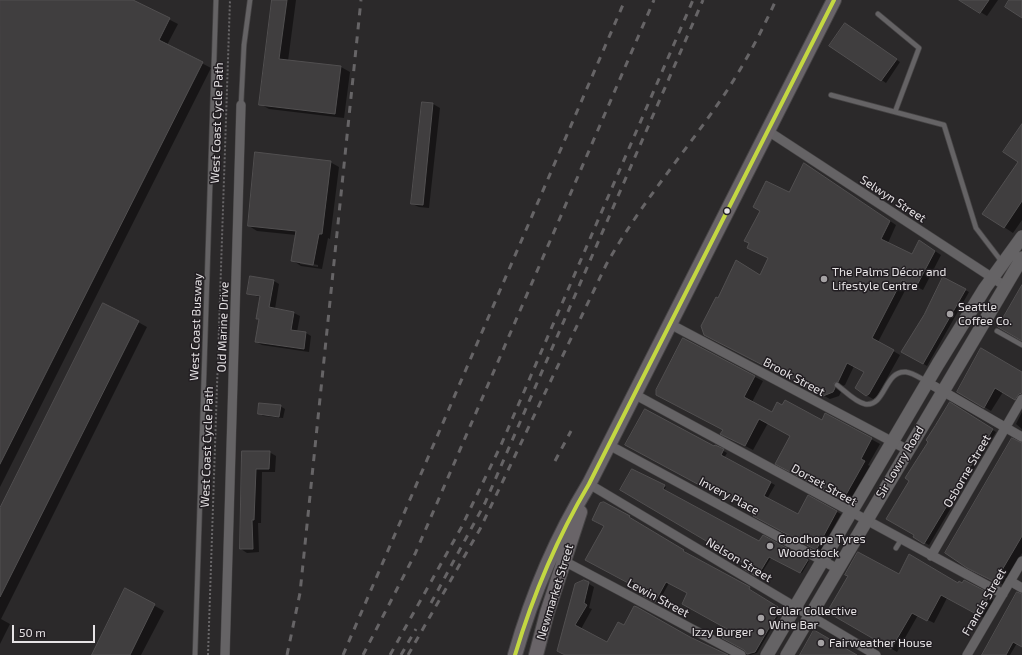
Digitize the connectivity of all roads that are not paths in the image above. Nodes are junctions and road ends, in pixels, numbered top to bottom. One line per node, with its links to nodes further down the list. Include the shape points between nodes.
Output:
1 (216, 0): 42 (lane, West Coast Busway)
2 (250, 0): 6 (lane, Old Marine Drive, via 244,45)
3 (834, 0): 8 (main road, Newmarket Street)
4 (878, 14): 7 (lane, via 919,48)
5 (831, 95): 7 (lane)
6 (241, 105): 43 (street, Old Marine Drive)
7 (895, 112): 11 (lane, via 944,125 976,228)
8 (768, 131): 12 (street, Selwyn Street); 14 (main road, Newmarket Street)
9 (1022, 238): 11 (main road)
10 (1022, 258): 11 (main road)
11 (1013, 269): 12 (main road, Sir Lowry Road); 13 (main road, Sir Lowry Road)
12 (993, 278): 13 (street, Selwyn Street); 17 (main road, Sir Lowry Road)
13 (1005, 286): 19 (main road, Sir Lowry Road)
14 (670, 324): 20 (main road, Newmarket Street); 24 (street, Brook Street)
15 (997, 331): 16 (lane)
16 (1022, 345)
17 (927, 382): 18 (lane, via 907,372 899,373 890,379 878,399 864,404); 19 (street); 24 (main road, Sir Lowry Road)
18 (837, 385)
19 (942, 391): 22 (street); 26 (main road, Sir Lowry Road)
20 (634, 394): 25 (main road, Newmarket Street); 28 (street, Dorset Street)
21 (1022, 398): 22 (street, Osborne Street)
22 (1006, 428): 23 (street); 32 (street, Osborne Street)
23 (1022, 437)
24 (892, 442): 26 (street, Brook Street); 28 (main road, Sir Lowry Road)
25 (609, 445): 27 (main road, Newmarket Street); 34 (street, Invery Place)
26 (908, 450): 29 (main road, Sir Lowry Road)
27 (589, 484): 33 (main road, Newmarket Street); 40 (street, Nelson Street); 44 (main road, Newmarket Street, via 546,563)
28 (850, 513): 29 (street, Dorset Street); 34 (main road, Sir Lowry Road)
29 (866, 521): 30 (street, Dorset Street); 36 (main road, Sir Lowry Road)
30 (901, 540): 31 (lane); 32 (street, Dorset Street)
31 (896, 548)
32 (931, 556): 39 (street, Dorset Street)
33 (564, 561): 45 (main road, Newmarket Street); 46 (street, Lewin Street)
34 (822, 561): 36 (street, Invery Place); 40 (main road, Sir Lowry Road)
35 (1022, 561): 37 (street, Francis Street)
36 (838, 569): 41 (main road, Sir Lowry Road)
37 (1010, 581): 38 (street); 39 (street, Francis Street)
38 (1022, 588)
39 (1003, 594): 50 (street, Francis Street)
40 (795, 607): 41 (street, Nelson Street); 47 (main road, Sir Lowry Road)
41 (810, 616): 48 (main road, Sir Lowry Road); 49 (street, Nelson Street)
42 (195, 655)
43 (225, 655)
44 (514, 655)
45 (536, 655)
46 (741, 655)
47 (767, 655)
48 (787, 655)
49 (876, 655)
50 (967, 655)

